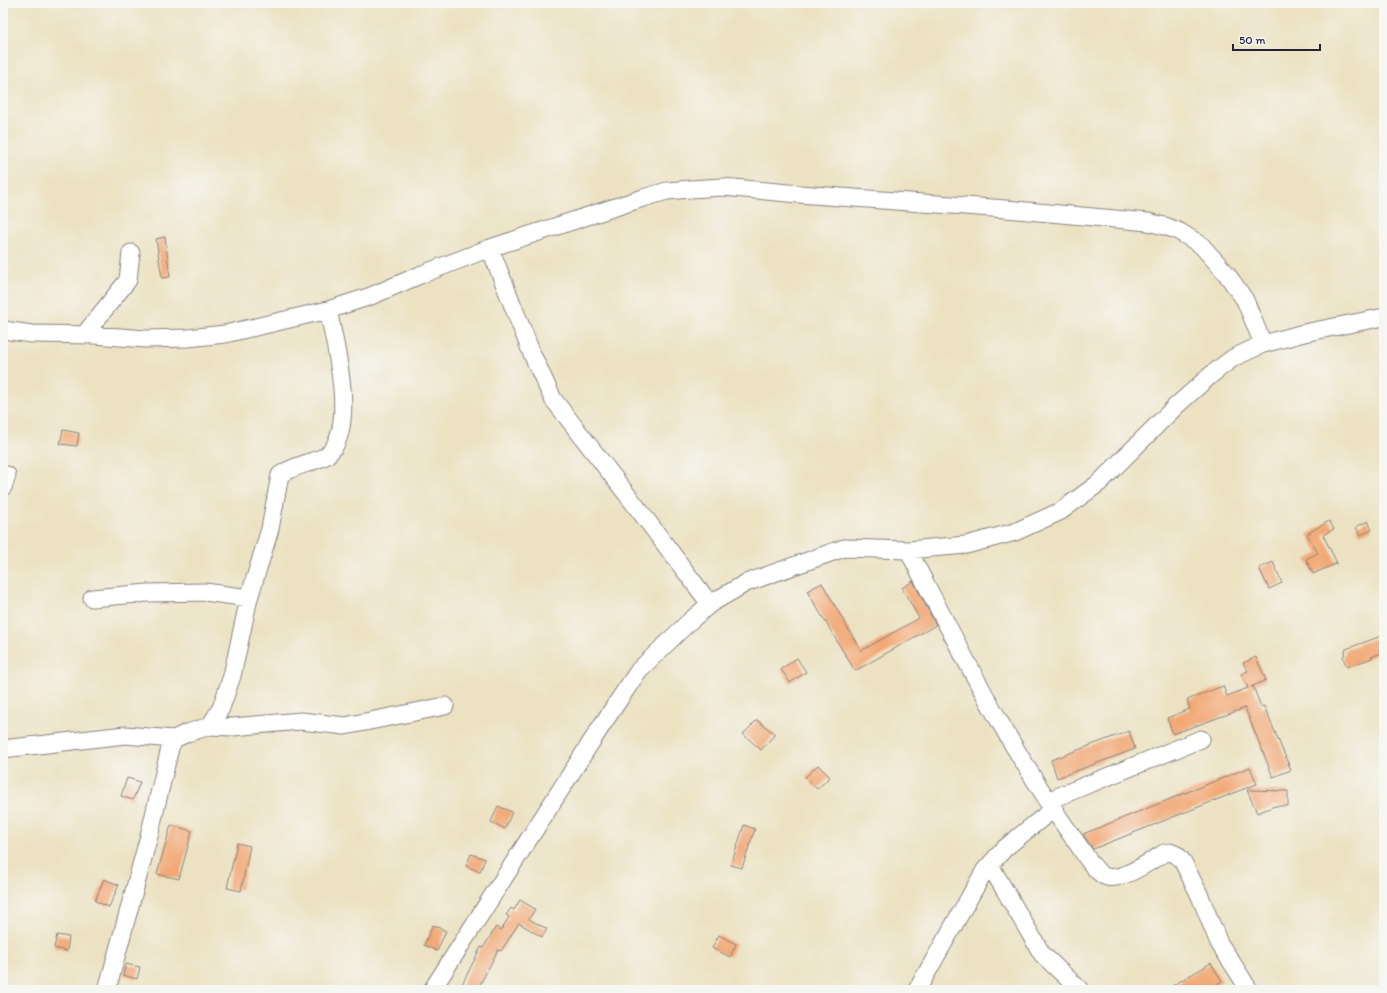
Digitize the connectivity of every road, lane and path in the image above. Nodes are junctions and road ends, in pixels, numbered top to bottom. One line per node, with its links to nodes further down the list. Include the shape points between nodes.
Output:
1 (490, 248): 3 (street, via 371,296); 7 (street, via 643,198 667,191 690,189 723,188 1148,222 1180,232 1201,245 1226,273 1245,300); 11 (street, via 532,354 553,399)
2 (131, 253): 6 (street, via 128,280)
3 (328, 310): 6 (street, via 225,334 188,338 146,339); 10 (street, via 343,399 338,437 334,449 325,456 288,469 280,475 270,529)
4 (1384, 317): 7 (street)
5 (3, 330): 6 (street, via 32,334)
6 (84, 335)
7 (1262, 344): 8 (street, via 1233,358 1212,374 1176,406 1099,484 1060,511 1015,532 966,545)
8 (908, 550): 11 (street, via 844,548 746,583); 17 (street, via 966,660)
9 (92, 598): 10 (street, via 148,592 205,592)
10 (249, 598): 13 (street, via 232,676 221,708)
11 (710, 604): 20 (street, via 639,670)
12 (445, 706): 13 (street, via 345,726 302,721 233,727)
13 (210, 726): 14 (street)
14 (174, 739): 16 (street, via 124,735); 19 (street)
15 (1201, 739): 17 (street)
16 (3, 749)
17 (1050, 805): 18 (street); 23 (street, via 1102,876 1121,877 1164,853 1177,855 1200,896 1219,943)
18 (990, 865): 21 (street); 22 (street, via 1042,954)
19 (107, 990)
20 (432, 990)
21 (917, 990)
22 (1080, 990)
23 (1249, 990)

